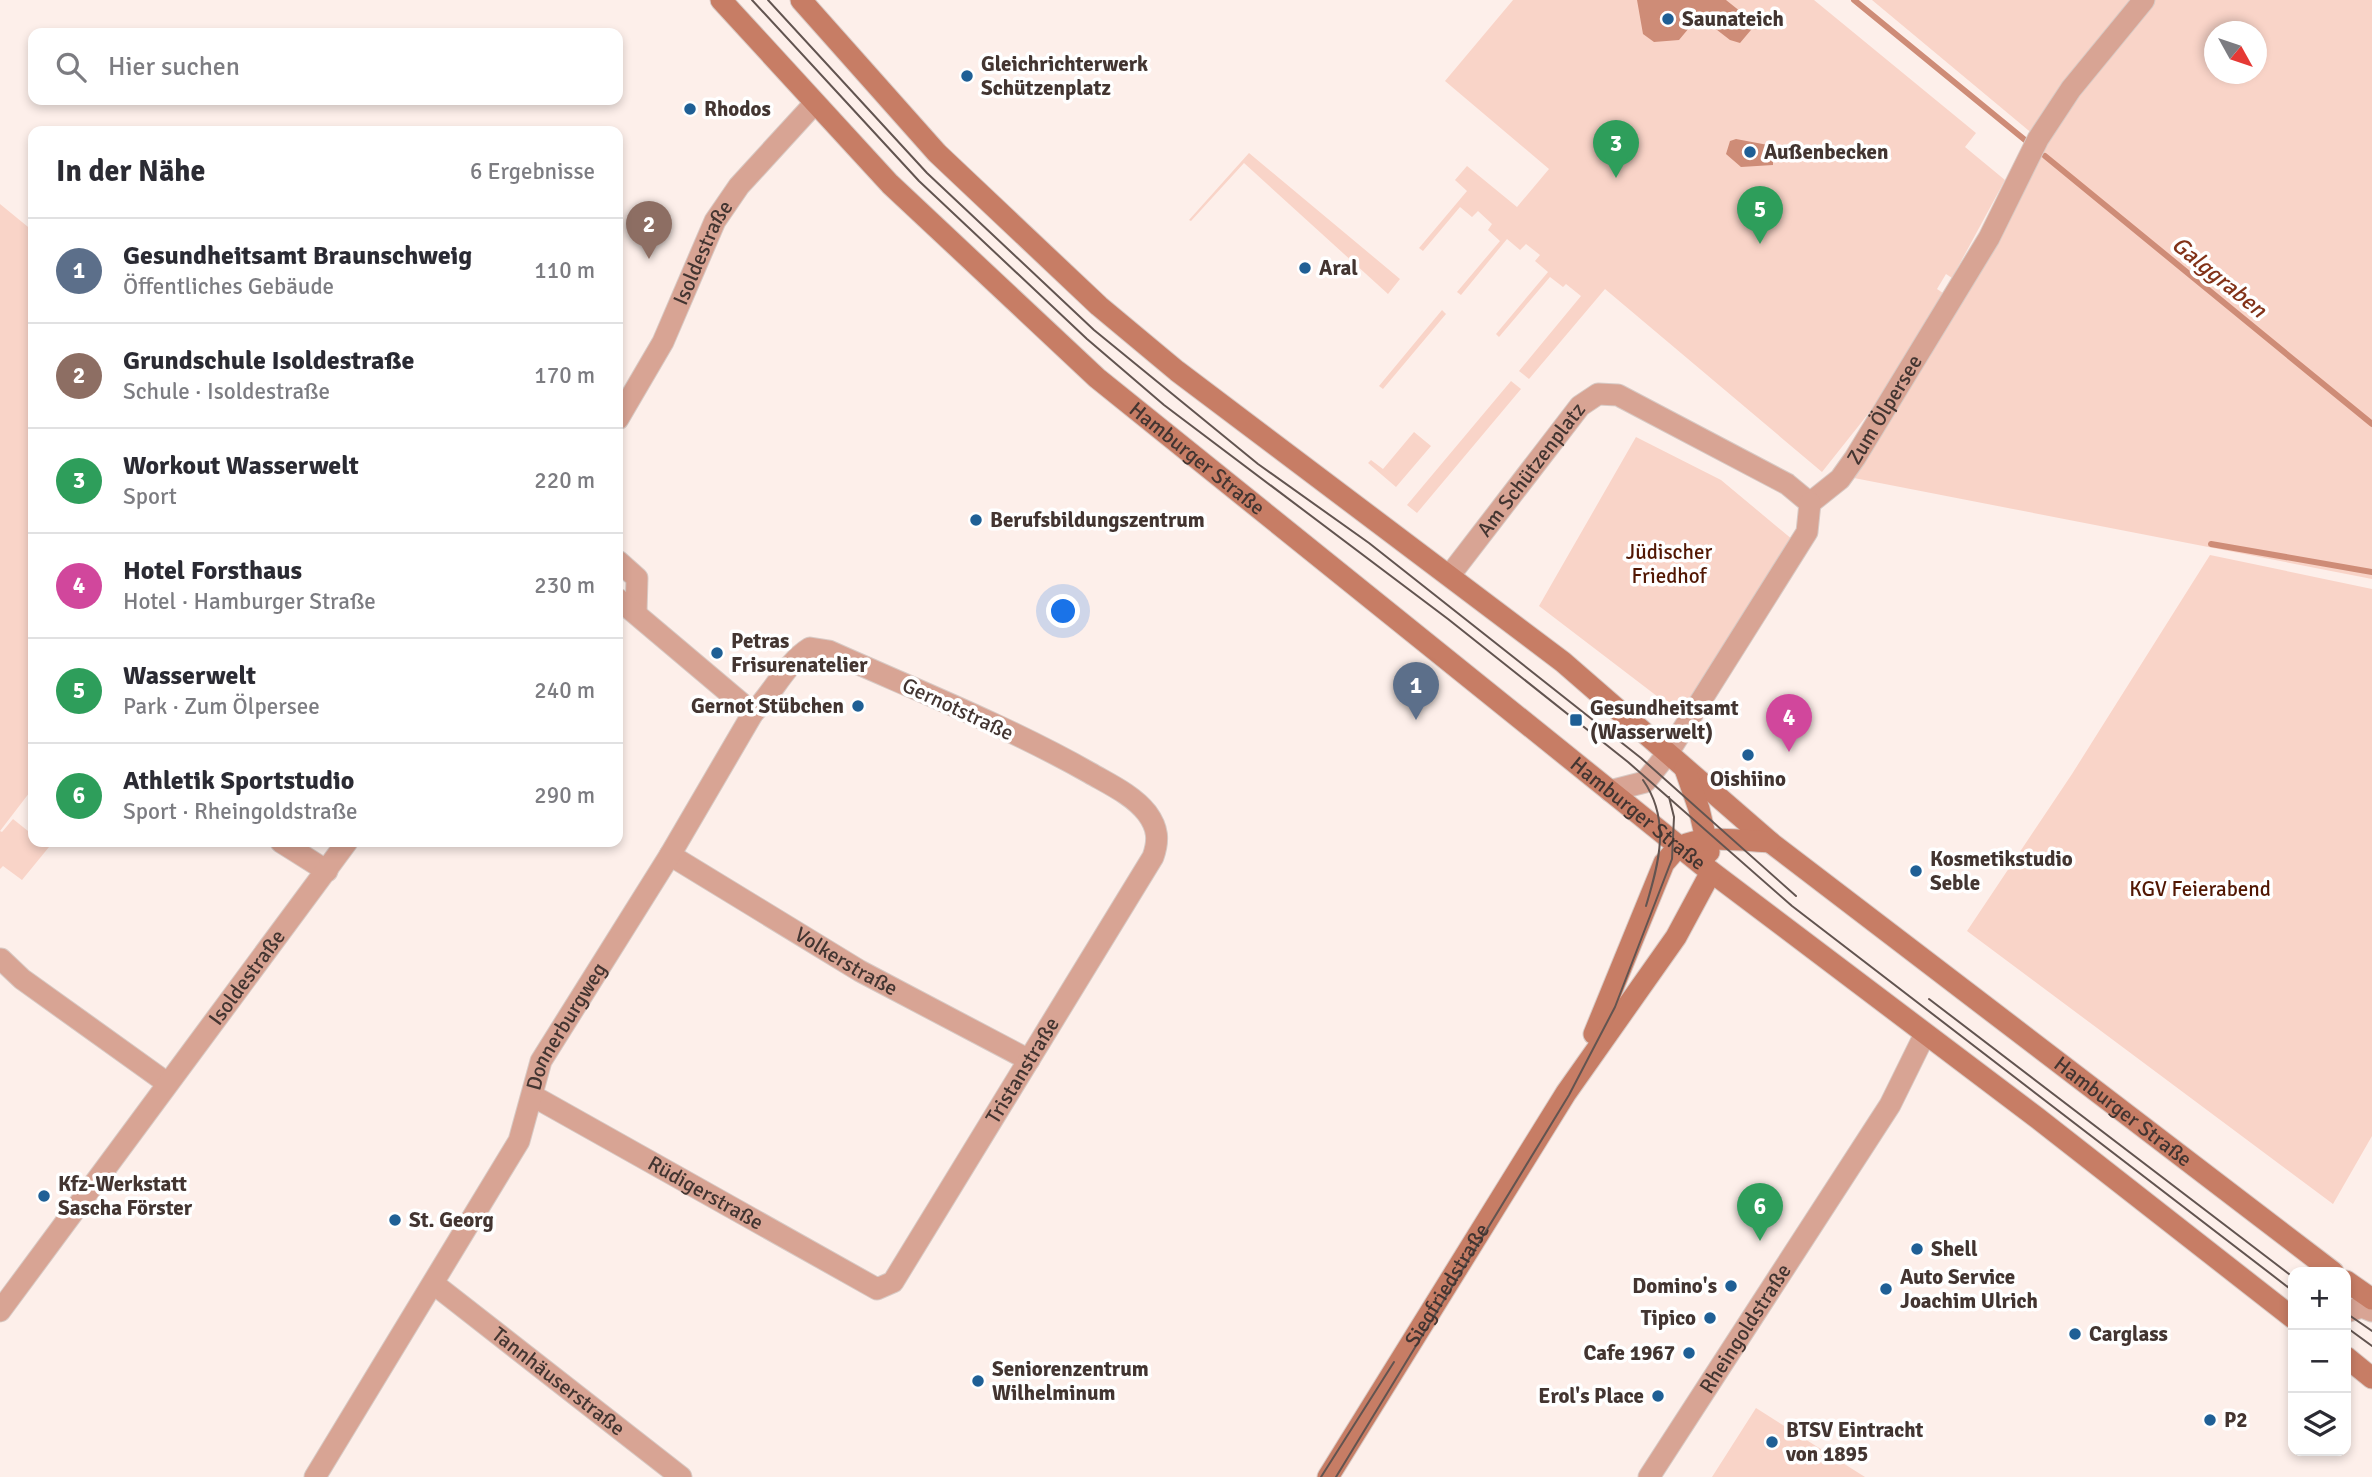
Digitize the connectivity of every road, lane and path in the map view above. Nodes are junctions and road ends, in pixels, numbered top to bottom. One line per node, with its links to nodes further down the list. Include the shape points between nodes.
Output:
1 (721, 0): 4 (main road, Hamburger Straße)
2 (801, 0): 8 (main road, Hamburger Straße, via 937,153 1099,306 1224,410)
3 (2144, 0): 6 (street, Zum Ölpersee, via 2071,89 2038,139 1989,238 1855,458 1840,479)
4 (815, 103): 5 (street, Isoldestraße, via 739,186 715,221 663,342); 14 (main road, Hamburger Straße, via 890,184 1097,377)
5 (623, 410)
6 (1810, 503): 8 (street, Am Schützenplatz, via 1787,484 1618,395 1598,394 1580,405); 12 (street, via 1807,532)
7 (623, 565): 10 (street, via 637,578)
8 (1450, 575): 12 (main road, Hamburger Straße)
9 (623, 603): 10 (street)
10 (636, 613): 11 (street)
11 (753, 713): 16 (street, Gernotstraße, via 797,656 810,648 829,650 1068,760 1122,791 1146,811); 21 (street, Donnerburgweg)
12 (1668, 752): 13 (main road, Hamburger Straße); 14 (street, via 1645,782)
13 (1684, 767): 15 (main road, Hamburger Straße); 17 (main road, Hamburger Straße)
14 (1610, 791): 18 (main road, Hamburger Straße)
15 (1707, 841): 17 (main road); 18 (main road); 23 (main road, Hamburger Straße)
16 (1158, 842): 28 (street, Tristanstraße, via 1142,878)
17 (1770, 842): 32 (main road, Hamburger Straße)
18 (1681, 846): 23 (main road, Hamburger Straße); 25 (main road, Siegfriedstraße, via 1664,863)
19 (289, 847): 22 (street)
20 (344, 847): 22 (street, Isoldestraße)
21 (670, 855): 28 (street, Volkerstraße, via 859,971); 31 (street, Donnerburgweg, via 541,1061)
22 (327, 871): 29 (street, Isoldestraße)
23 (1711, 872): 26 (main road, Siegfriedstraße, via 1676,937); 27 (main road, Hamburger Straße)
24 (1, 959): 29 (street)
25 (1623, 966): 26 (main road, via 1628,974); 30 (main road, Siegfriedstraße)
26 (1646, 978): 30 (main road, Siegfriedstraße)
27 (1925, 1034): 40 (main road, Hamburger Straße); 46 (street, Rheingoldstraße, via 1890,1105)
28 (1030, 1059): 35 (street, Tristanstraße, via 893,1282)
29 (167, 1083): 38 (street, Isoldestraße)
30 (1566, 1093): 45 (main road, Siegfriedstraße)
31 (533, 1096): 33 (street, Donnerburgweg, via 519,1141); 35 (street, Rüdigerstraße)
32 (2326, 1267)
33 (434, 1284): 43 (street, Donnerburgweg); 44 (street, Tannhäuserstraße)
34 (2351, 1284): 36 (main road)
35 (877, 1289)
36 (2372, 1299)
37 (2351, 1310): 39 (street, via 2362,1307)
38 (0, 1311)
39 (2372, 1311)
40 (2288, 1314)
41 (2351, 1361): 42 (main road)
42 (2372, 1378)
43 (315, 1477)
44 (681, 1477)
45 (1328, 1477)
46 (1649, 1477)

